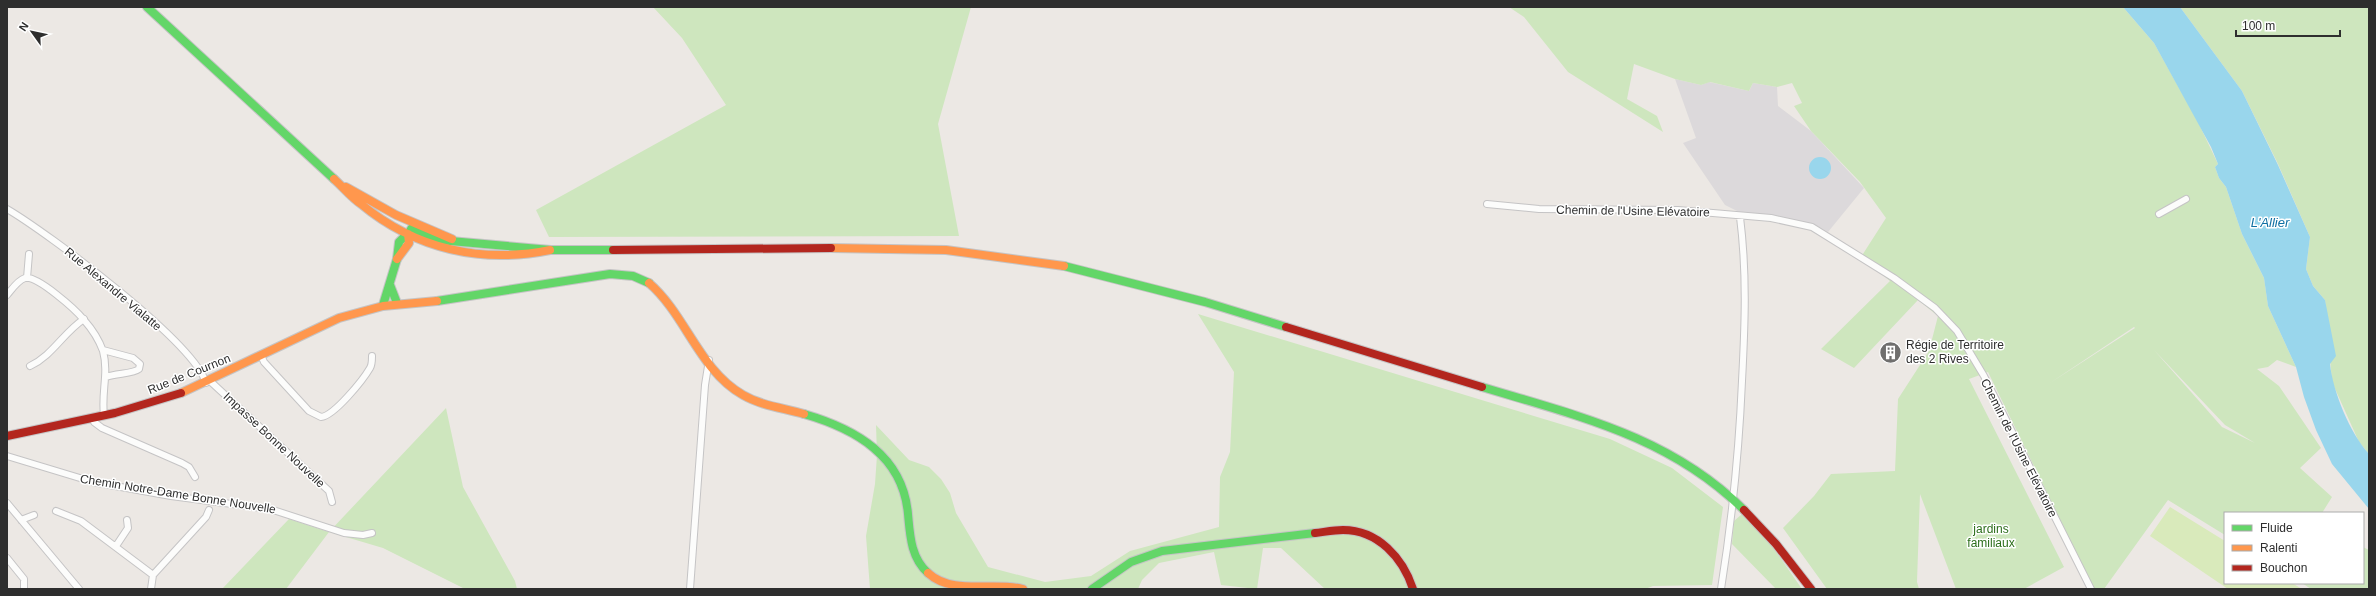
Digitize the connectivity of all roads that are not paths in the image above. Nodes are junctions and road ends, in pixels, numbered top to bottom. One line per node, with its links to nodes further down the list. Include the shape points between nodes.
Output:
1 (147, 7): 2 (main road)
2 (341, 185): 8 (main road); 8 (main road, via 365,209 394,228)
3 (2186, 200): 6 (street)
4 (1487, 204): 7 (street, Chemin de l'Usine Elévatoire, via 1539,209 1678,210)
5 (7, 209): 23 (street, Rue Alexandre Vialatte, via 61,245 164,331 196,364)
6 (2159, 214)
7 (1740, 217): 29 (street, via 1747,298); 50 (street, Chemin de l'Usine Elévatoire, via 1771,218 1812,227 1894,278 1935,308 1958,331 1984,376)
8 (411, 229): 9 (main road, via 442,233 453,240); 9 (main road, via 444,248 473,254 502,256 537,254); 12 (main road, via 409,243 397,259)
9 (552, 250): 29 (main road, via 902,248 946,250 1038,261 1093,272 1205,302 1578,416 1645,440 1692,468)
10 (29, 254): 11 (street)
11 (27, 278): 13 (street, via 20,280); 16 (street, via 48,289)
12 (390, 285): 14 (main road); 15 (main road)
13 (7, 295)
14 (397, 303): 15 (main road, Rue de Cournon); 20 (main road, Rue de Cournon, via 441,301 610,274 634,276 653,287)
15 (383, 305): 18 (main road, Rue de Cournon, via 325,323)
16 (84, 319): 17 (street); 21 (street, via 43,360)
17 (103, 350): 22 (street); 22 (street, via 134,358 140,364 139,369 135,371)
18 (261, 355): 19 (street, via 264,362 307,410 321,417 337,408 371,367); 23 (main road, Rue de Cournon)
19 (372, 356)
20 (709, 360): 44 (street); 45 (main road, Rue de Cournon, via 727,383 743,396 820,420 864,440 883,454 904,491 912,551 923,571 934,579 957,586 1001,584)
21 (30, 366)
22 (106, 377): 24 (street, via 102,401)
23 (208, 382): 24 (main road, Rue de Cournon, via 156,402); 30 (street, Impasse Bonne Nouvelle, via 329,491)
24 (104, 415): 25 (main road, Rue de Cournon)
25 (92, 418): 26 (main road, Rue de Cournon); 28 (street, via 102,428 189,467)
26 (7, 436)
27 (7, 456): 37 (street, Chemin Notre-Dame Bonne Nouvelle, via 93,482 274,510 344,533 364,535)
28 (195, 477)
29 (1734, 498): 48 (street); 49 (main road, via 1773,539)
30 (332, 502)
31 (7, 504): 35 (street)
32 (209, 510): 40 (street)
33 (56, 511): 38 (street, via 81,521)
34 (34, 515): 35 (street)
35 (21, 520): 42 (street)
36 (128, 520): 38 (street, via 128,528)
37 (372, 532)
38 (116, 546): 40 (street)
39 (7, 558): 41 (street, via 24,579)
40 (153, 575): 43 (street)
41 (24, 589)
42 (79, 589)
43 (151, 589)
44 (690, 589)
45 (1023, 589)
46 (1092, 589): 47 (main road, via 1131,562 1162,550 1343,530 1366,534 1385,544 1408,571)
47 (1413, 589)
48 (1721, 589)
49 (1811, 589)
50 (2091, 589)

